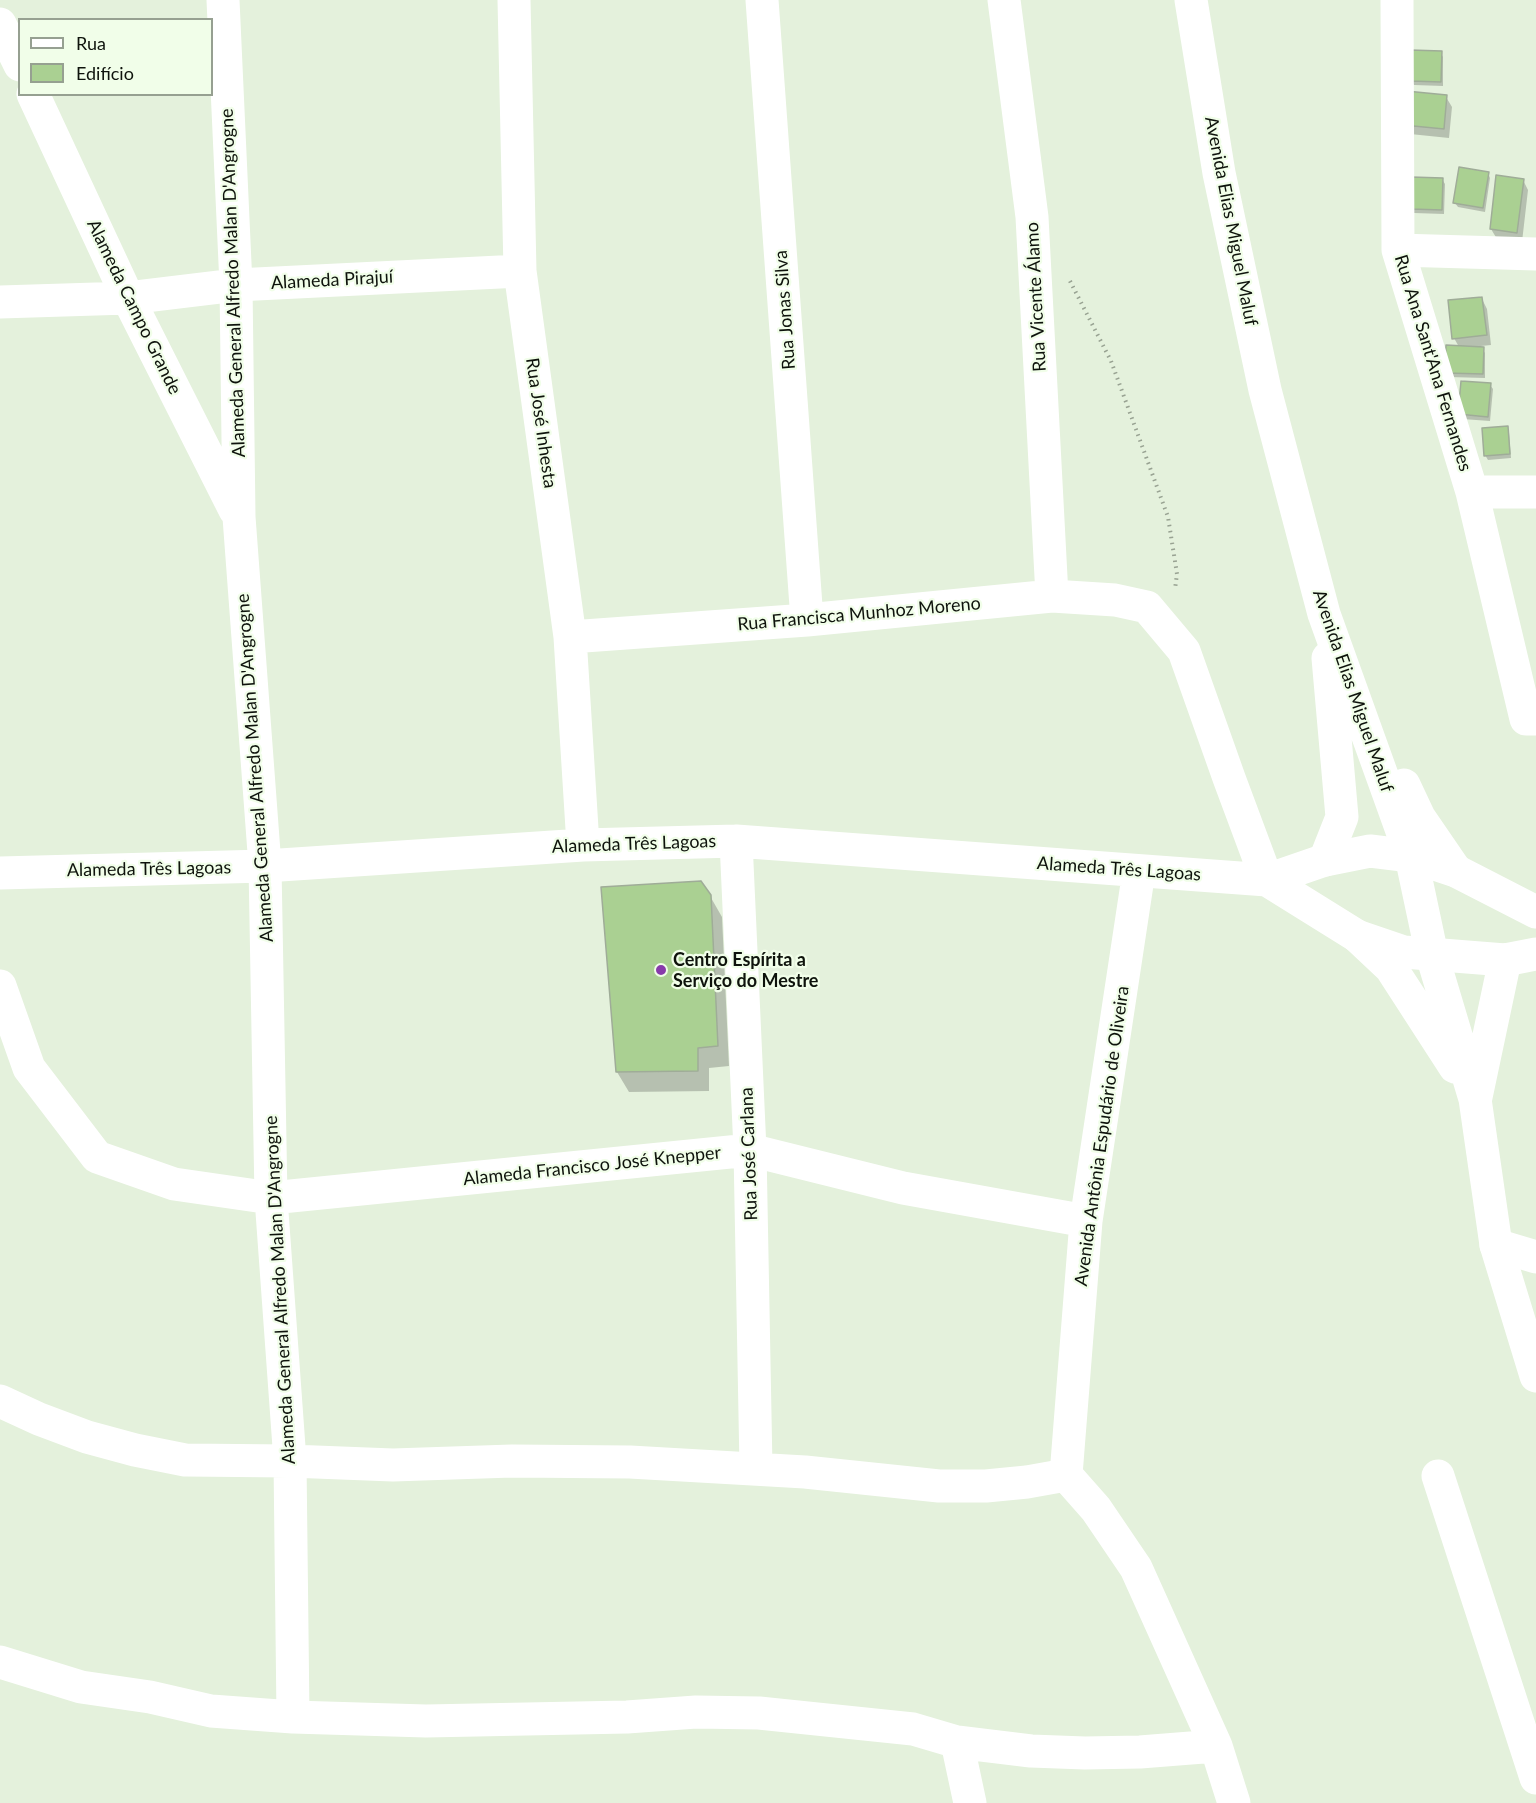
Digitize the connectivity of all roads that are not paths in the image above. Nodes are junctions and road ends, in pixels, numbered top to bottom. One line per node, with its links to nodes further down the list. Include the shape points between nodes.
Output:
1 (223, 0): 13 (street, Alameda General Alfredo Malan D'Angrogne)
2 (514, 0): 12 (street, Rua José Inhesta)
3 (762, 0): 21 (street, Rua Jonas Silva)
4 (1004, 0): 19 (street, Rua Vicente Álamo, via 1032,217)
5 (1191, 0): 20 (street, Avenida Elias Miguel Maluf, via 1219,173 1265,390)
6 (1397, 0): 10 (street, Rua Ana Sant'Ana Fernandes)
7 (0, 24): 8 (street)
8 (18, 61)
9 (34, 96): 14 (street, Alameda Campo Grande)
10 (1398, 250): 11 (street); 16 (street, Rua Ana Sant'Ana Fernandes)
11 (1536, 254)
12 (520, 271): 13 (street, Alameda Pirajuí); 22 (street, Rua José Inhesta)
13 (236, 285): 14 (street, Alameda Pirajuí); 18 (street, Alameda General Alfredo Malan D'Angrogne)
14 (128, 297): 15 (street, Alameda Pirajuí); 18 (street, Alameda Campo Grande)
15 (0, 302)
16 (1473, 492): 17 (street); 23 (street, Rua Ana Sant'Ana Fernandes)
17 (1536, 492)
18 (239, 517): 28 (street, Alameda General Alfredo Malan D'Angrogne)
19 (1052, 596): 21 (street, Rua Francisca Munhoz Moreno); 32 (street, Rua Francisca Munhoz Moreno, via 1115,600 1147,607 1169,631 1184,651)
20 (1324, 615): 26 (street, Avenida Elias Miguel Maluf); 27 (street, via 1342,818); 30 (street, via 1419,817)
21 (807, 620): 22 (street, Rua Francisca Munhoz Moreno)
22 (570, 637): 25 (street, Rua José Inhesta)
23 (1531, 719)
24 (736, 841): 25 (street, Alameda Três Lagoas); 29 (street, Alameda Três Lagoas); 40 (street, Rua José Carlana)
25 (583, 845): 28 (street, Alameda Três Lagoas)
26 (1411, 856): 27 (street, Alameda Três Lagoas, via 1370,851); 30 (street, Alameda Três Lagoas); 36 (street, Avenida Elias Miguel Maluf)
27 (1325, 860): 32 (street, Alameda Três Lagoas); 35 (street, via 1318,889 1326,908)
28 (265, 866): 31 (street, Alameda Três Lagoas); 41 (street, Alameda General Alfredo Malan D'Angrogne)
29 (1139, 871): 32 (street, Alameda Três Lagoas); 42 (street, Avenida Antônia Espudário de Oliveira)
30 (1456, 871): 33 (street, Alameda Três Lagoas)
31 (0, 873)
32 (1267, 880): 35 (street, Alameda Três Lagoas)
33 (1505, 896): 34 (street, Alameda Três Lagoas); 37 (street, via 1518,909 1522,923 1518,946)
34 (1536, 912)
35 (1356, 936): 36 (street, Alameda Três Lagoas, via 1404,952); 39 (street, via 1391,968)
36 (1432, 955): 37 (street, Alameda Três Lagoas); 39 (street, Avenida Elias Miguel Maluf)
37 (1521, 957): 39 (street)
38 (0, 986): 41 (street, Alameda Francisco José Knepper, via 29,1068 97,1158 174,1184)
39 (1475, 1099): 43 (street, Avenida Elias Miguel Maluf)
40 (750, 1150): 41 (street, Alameda Francisco José Knepper); 42 (street, Alameda Francisco José Knepper, via 903,1188); 48 (street, Rua José Carlana)
41 (271, 1198): 47 (street, Alameda General Alfredo Malan D'Angrogne)
42 (1086, 1221): 49 (street, Avenida Antônia Espudário de Oliveira)
43 (1496, 1245): 44 (street); 45 (street, Avenida Elias Miguel Maluf)
44 (1536, 1257)
45 (1536, 1376)
46 (0, 1401): 47 (street, via 77,1433 135,1450 185,1460)
47 (290, 1461): 48 (street, via 393,1465 630,1462); 52 (street, Alameda General Alfredo Malan D'Angrogne)
48 (756, 1468): 49 (street, via 939,1486 1027,1482)
49 (1066, 1475): 54 (street, via 1096,1509 1136,1568)
50 (1438, 1476): 55 (street)
51 (0, 1662): 52 (street, via 81,1688 150,1697 211,1711)
52 (292, 1717): 53 (street, via 426,1721 759,1713 913,1729)
53 (957, 1742): 54 (street, via 1085,1753); 56 (street)
54 (1216, 1746): 57 (street)
55 (1536, 1778)
56 (970, 1803)
57 (1234, 1803)

